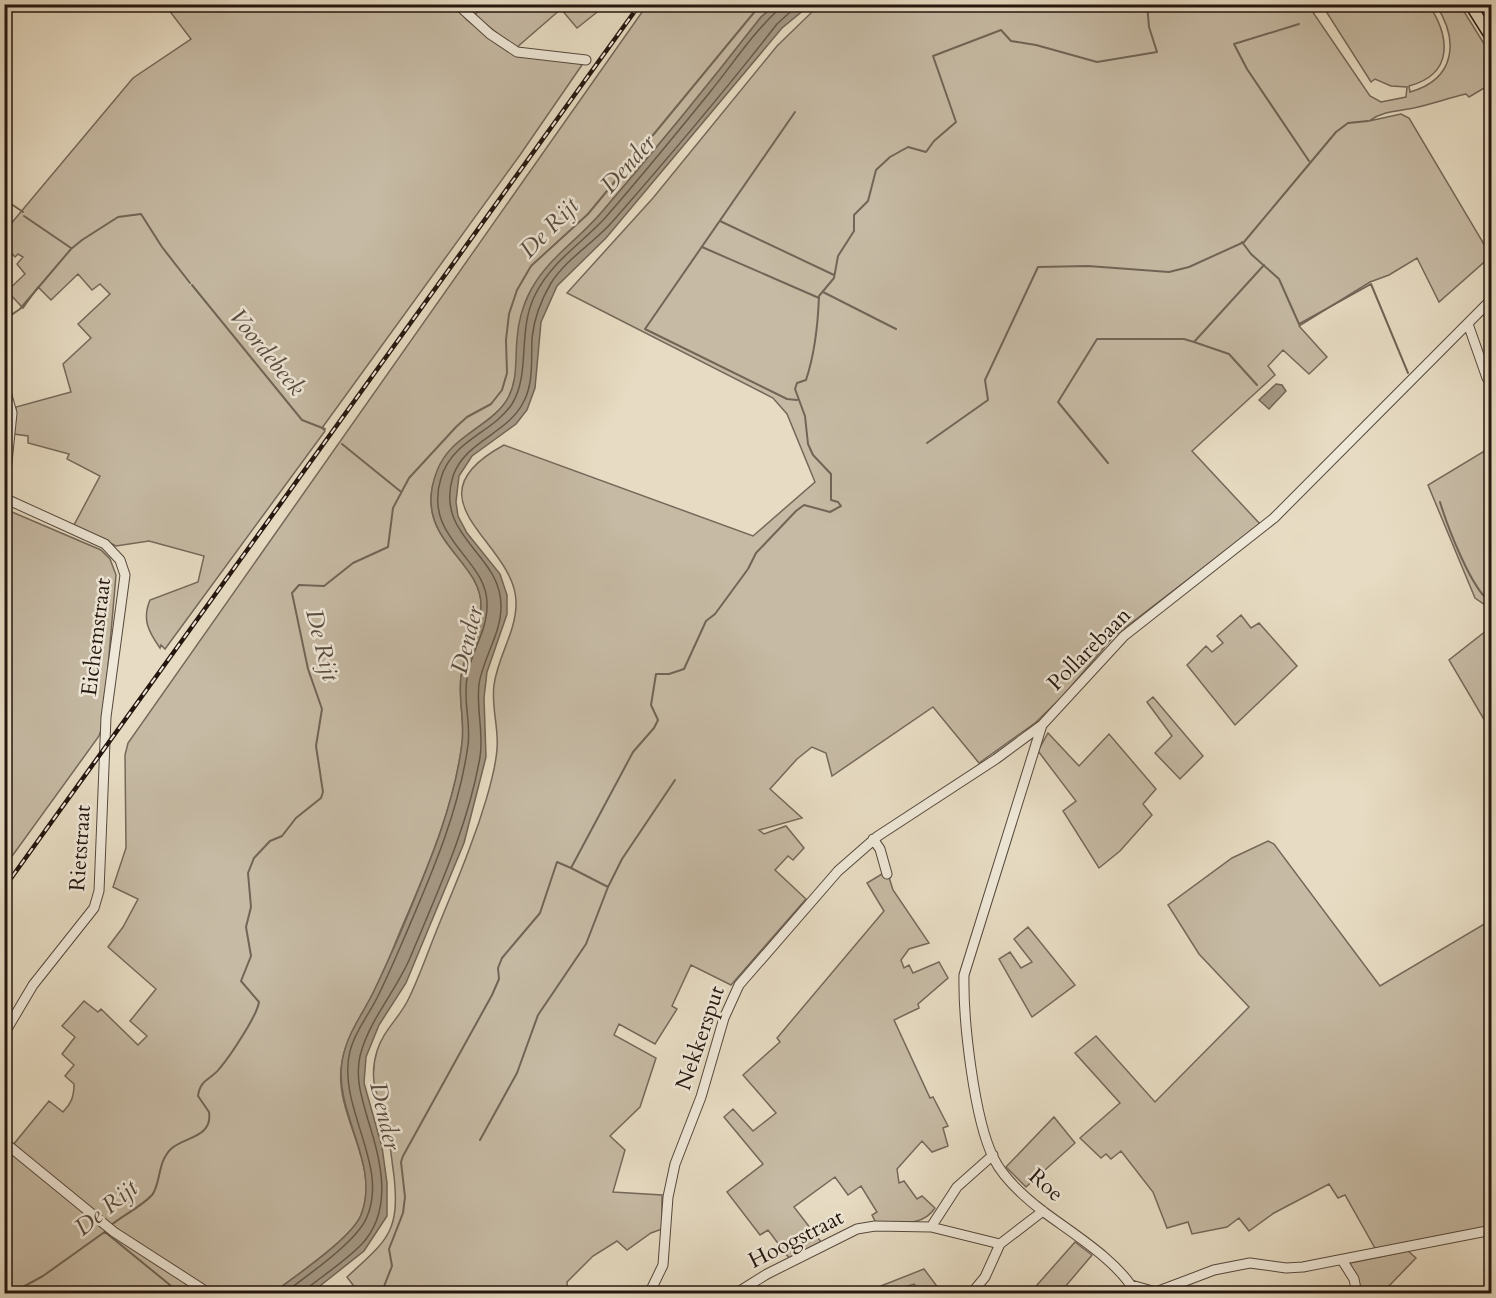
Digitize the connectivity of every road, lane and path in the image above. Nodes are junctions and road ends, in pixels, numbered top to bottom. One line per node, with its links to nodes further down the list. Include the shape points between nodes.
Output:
1 (457, 4): 4 (street, via 497,40 517,52)
2 (1470, 4): 3 (main road)
3 (1491, 39)
4 (586, 60)
5 (1491, 299): 6 (street, Pollarebaan)
6 (1468, 324): 7 (street); 11 (street, Pollarebaan, via 1275,518 1118,641)
7 (1487, 378)
8 (4, 385): 9 (street, via 12,413)
9 (4, 492)
10 (4, 498): 12 (street, Eichemstraat, via 105,544 123,566)
11 (1042, 725): 13 (street, Nekkersput); 17 (street, Pollarebaan, via 964,975 964,1009 981,1119)
12 (106, 745): 15 (street, Rietstraat, via 101,883 94,908 33,985)
13 (873, 839): 14 (street); 27 (street, Nekkersput, via 838,871 739,985 673,1169 663,1265)
14 (887, 874)
15 (4, 1034)
16 (4, 1142): 26 (street, via 114,1232)
17 (993, 1155): 18 (street, Roe, via 1002,1170); 19 (street, via 957,1187)
18 (1043, 1211): 21 (street); 25 (street, Roe, via 1086,1242)
19 (931, 1227): 21 (street, Hoogstraat); 28 (street, Hoogstraat, via 857,1229)
20 (1491, 1230): 22 (street, Roe)
21 (1000, 1244): 29 (street, via 985,1277)
22 (1424, 1244): 23 (street); 24 (street, Roe)
23 (1419, 1254)
24 (1342, 1260): 30 (street, Roe, via 1286,1268 1263,1263 1233,1265); 31 (street, via 1354,1279)
25 (1133, 1289): 30 (street, Roe)
26 (207, 1292)
27 (649, 1293)
28 (735, 1293)
29 (971, 1293)
30 (1155, 1293)
31 (1357, 1293)

